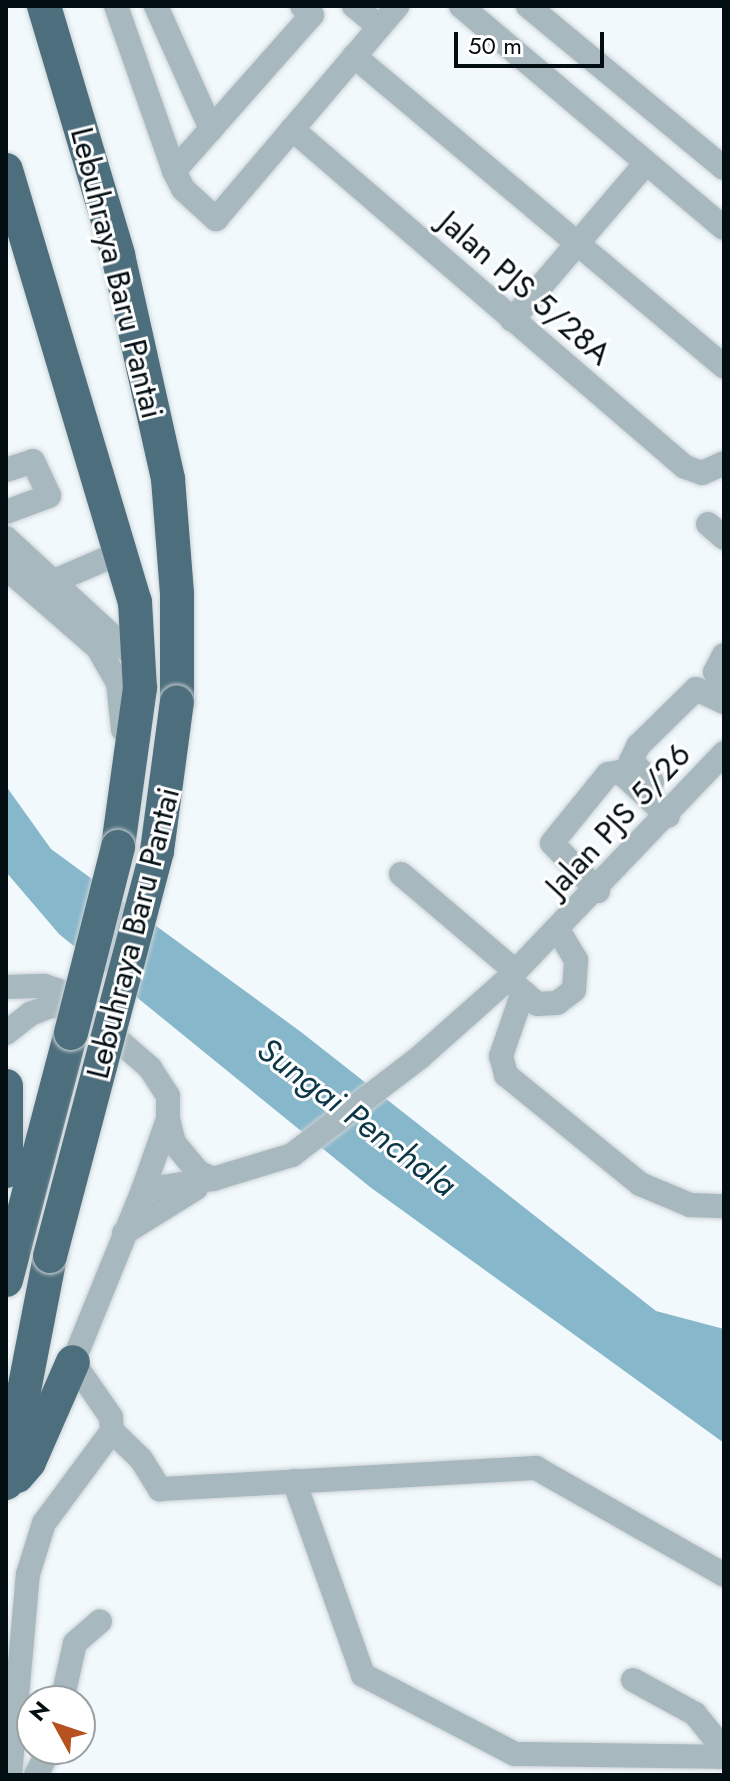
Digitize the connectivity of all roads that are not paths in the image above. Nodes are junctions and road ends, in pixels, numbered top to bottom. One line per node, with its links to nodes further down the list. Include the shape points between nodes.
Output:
1 (44, 6): 55 (highway, Lebuhraya Baru Pantai, bridge, via 118,255 168,479 177,594 177,702 157,851 50,1256)
2 (140, 6): 9 (street)
3 (156, 6): 12 (street)
4 (302, 6): 12 (street, via 312,15)
5 (354, 6): 10 (street)
6 (397, 6): 10 (street)
7 (461, 6): 14 (street)
8 (528, 6): 15 (street)
9 (119, 16): 17 (street)
10 (379, 26): 11 (street)
11 (354, 56): 13 (street); 19 (street)
12 (211, 129): 17 (street)
13 (292, 129): 17 (street, via 216,219 183,189); 20 (street, Jalan PJS 5/28A)
14 (646, 163): 18 (street); 19 (street)
15 (724, 168)
16 (6, 170): 26 (highway, Lebuhraya Baru Pantai)
17 (174, 171)
18 (724, 228)
19 (578, 243): 20 (street); 21 (street)
20 (512, 320): 22 (street, Jalan PJS 5/28A, via 685,467 702,473)
21 (724, 366)
22 (724, 463)
23 (6, 470): 24 (street, via 33,461 49,496)
24 (6, 512)
25 (6, 538): 28 (street)
26 (122, 552): 28 (street); 30 (highway, Lebuhraya Baru Pantai, via 135,602)
27 (6, 568): 35 (street, via 98,648 118,683 124,713)
28 (52, 582): 30 (street)
29 (724, 655): 31 (street, via 715,672)
30 (138, 660): 35 (highway, Lebuhraya Baru Pantai, via 140,688)
31 (724, 680)
32 (724, 702): 34 (street, via 696,689 638,746 631,761)
33 (724, 753): 34 (street, Jalan PJS 5/26)
34 (673, 810): 37 (street, Jalan PJS 5/26); 37 (street, via 620,772 608,774 552,843)
35 (118, 842): 51 (highway, Lebuhraya Baru Pantai, bridge)
36 (401, 874): 39 (street)
37 (598, 891): 38 (street, Jalan PJS 5/26)
38 (558, 930): 39 (street, Jalan PJS 5/26); 39 (street, via 576,960 574,990 547,1005)
39 (515, 981): 47 (street, Jalan PJS 5/26, via 292,1155); 49 (street, via 501,1056 506,1075 640,1184 690,1205)
40 (6, 987): 41 (street, via 44,986)
41 (82, 1007): 42 (street, via 51,1006); 45 (street, via 163,1083 171,1103)
42 (6, 1033)
43 (6, 1086): 44 (highway)
44 (6, 1095): 46 (highway)
45 (168, 1119): 47 (street, via 174,1143 198,1172); 48 (street)
46 (6, 1171)
47 (213, 1179): 48 (street); 50 (street)
48 (143, 1190): 50 (street)
49 (722, 1204)
50 (124, 1233): 52 (street)
51 (11, 1253)
52 (73, 1362): 53 (street, via 111,1417); 55 (highway, via 29,1462)
53 (112, 1431): 54 (street, via 141,1459 160,1489); 61 (street, via 44,1523 28,1574)
54 (294, 1481): 56 (street, via 536,1468); 60 (street, via 363,1675 515,1754)
55 (6, 1485)
56 (724, 1575)
57 (100, 1621): 59 (street, via 75,1643)
58 (633, 1680): 60 (street, via 695,1714)
59 (66, 1685)
60 (723, 1757)
61 (10, 1775)

